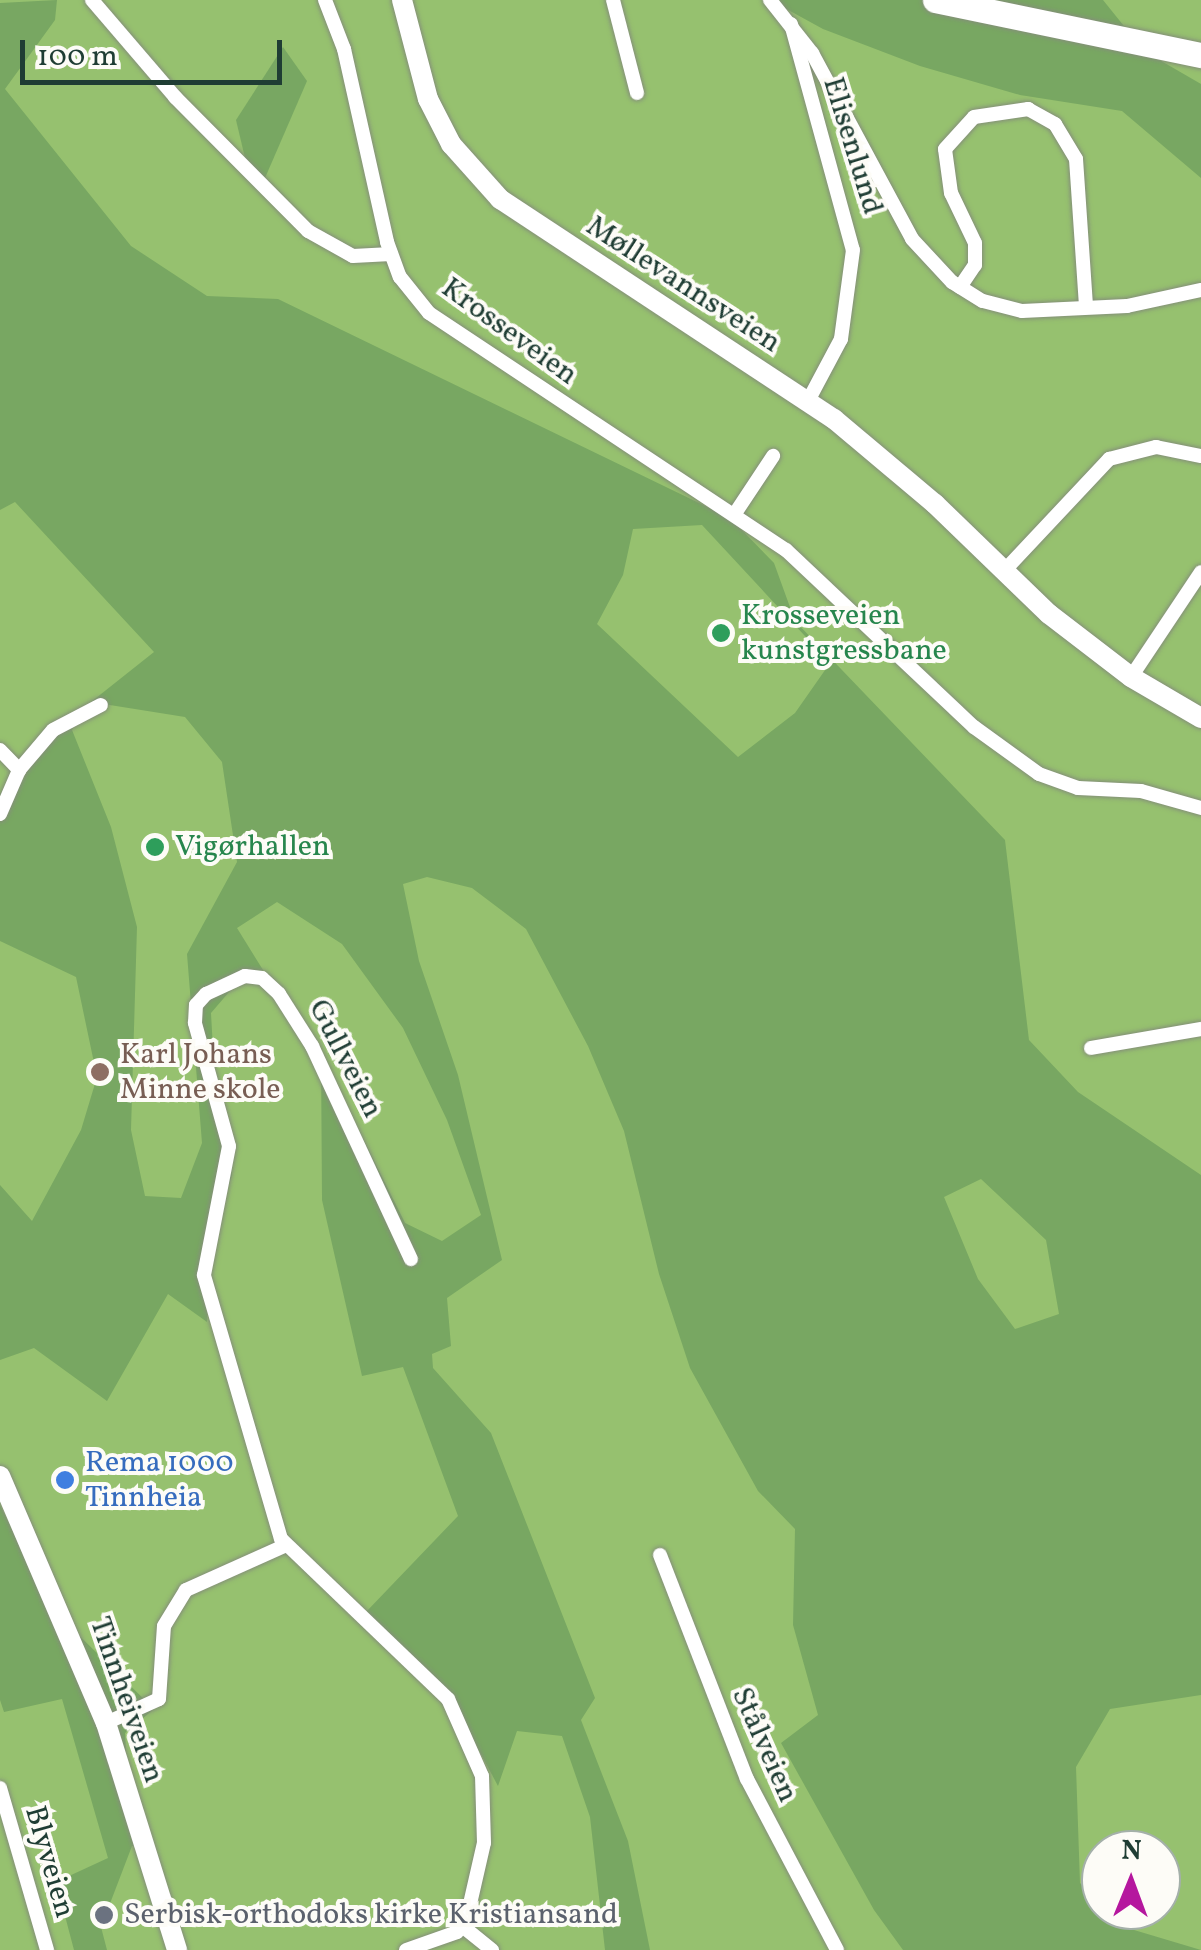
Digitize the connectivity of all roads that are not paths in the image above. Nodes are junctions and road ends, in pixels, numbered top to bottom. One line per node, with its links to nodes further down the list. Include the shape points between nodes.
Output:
1 (92, 0): 10 (street, via 308,231 353,256)
2 (325, 0): 10 (street, Krosseveien, via 344,50)
3 (402, 0): 14 (main road, Møllevannsveien, via 428,99 451,144 481,180 540,229)
4 (613, 0): 9 (street)
5 (770, 0): 7 (street)
6 (935, 0): 8 (highway)
7 (790, 18): 11 (street, via 912,238); 14 (street, Elisenlund, via 798,68 837,179 853,250 840,339)
8 (1201, 55)
9 (637, 93)
10 (391, 254): 17 (street, Krosseveien, via 413,294 466,342)
11 (960, 286): 13 (street, via 1010,309); 13 (street, via 975,266 975,243 950,193 945,149 974,117 1028,108 1055,124 1076,159)
12 (1201, 290): 13 (street, via 1128,306)
13 (1086, 306)
14 (808, 401): 18 (main road, Møllevannsveien, via 876,450)
15 (773, 456): 17 (street)
16 (1201, 456): 18 (street, via 1156,447 1109,459)
17 (734, 515): 25 (street, Krosseveien, via 813,573 974,726 1039,774 1078,788 1152,792)
18 (1004, 571): 20 (main road, Møllevannsveien)
19 (1201, 572): 20 (street)
20 (1130, 677): 22 (main road, Møllevannsveien)
21 (100, 704): 24 (street, via 53,730)
22 (1201, 718)
23 (0, 750): 24 (street)
24 (19, 770): 26 (street)
25 (1201, 808)
26 (0, 814)
27 (1201, 1029): 28 (street)
28 (1092, 1048)
29 (411, 1259): 31 (street, Gullveien, via 312,1046 279,994 262,978 245,976 206,994 196,1005 195,1024 220,1100 228,1158 204,1275)
30 (0, 1476): 33 (main road, Tinnheiveien)
31 (284, 1546): 33 (street, via 186,1590 164,1626 159,1698); 35 (street, via 314,1567 436,1687 468,1733 485,1816 480,1868)
32 (660, 1555): 40 (street, Stålveien, via 747,1779)
33 (106, 1723): 38 (main road, Tinnheiveien)
34 (0, 1788): 37 (street, Blyveien)
35 (461, 1925): 36 (street); 39 (street)
36 (415, 1949)
37 (47, 1950)
38 (177, 1950)
39 (492, 1950)
40 (837, 1950)

